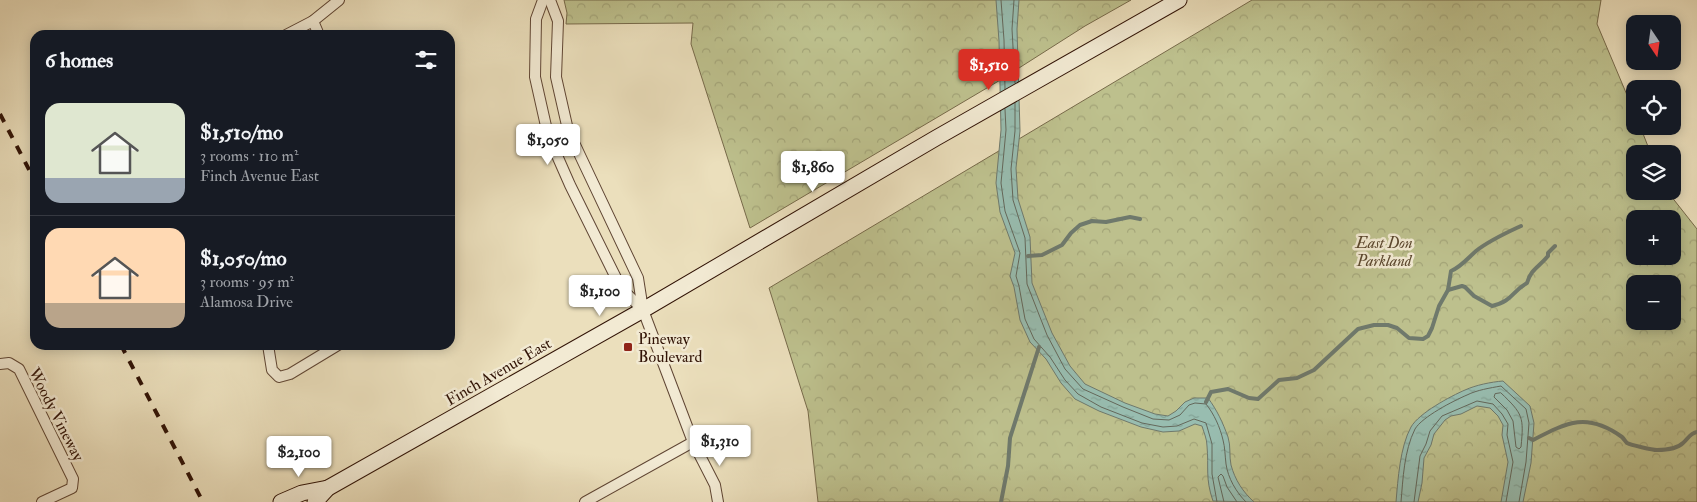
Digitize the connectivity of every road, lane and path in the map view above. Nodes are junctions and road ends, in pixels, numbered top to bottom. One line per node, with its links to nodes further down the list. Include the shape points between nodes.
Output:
1 (339, 0): 5 (street)
2 (543, 0): 8 (street, via 536,19 534,77 548,135 621,288)
3 (550, 0): 8 (street, via 558,21 556,77 568,130 638,278)
4 (1179, 0): 8 (main road, Finch Avenue East)
5 (314, 21): 6 (street); 7 (street)
6 (296, 30)
7 (317, 30)
8 (643, 310): 12 (street); 13 (main road, Finch Avenue East)
9 (269, 350): 10 (street, via 272,370 279,377 290,374)
10 (330, 350)
11 (0, 364): 14 (street, Woody Vineway, via 9,363 19,369 73,479 72,488)
12 (693, 442): 17 (street); 18 (street, via 715,485)
13 (328, 488): 15 (main road, Finch Avenue East, via 302,493); 16 (main road, Finch Avenue East)
14 (42, 502)
15 (281, 502)
16 (315, 502)
17 (585, 502)
18 (718, 502)

